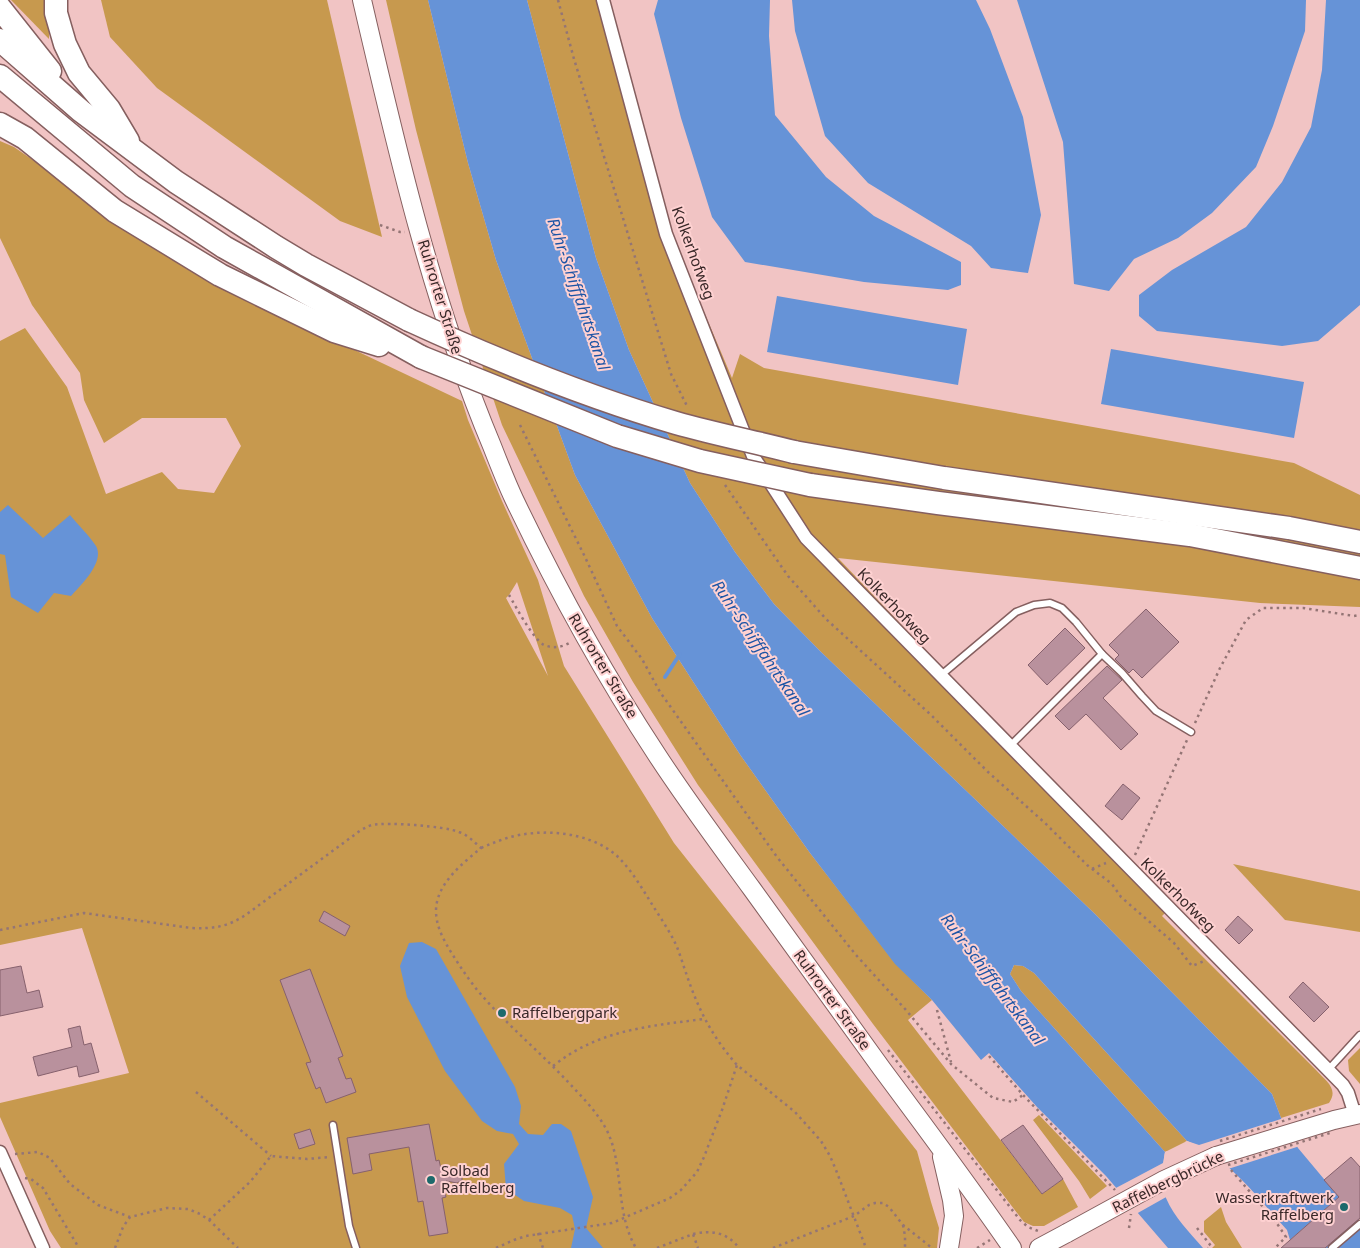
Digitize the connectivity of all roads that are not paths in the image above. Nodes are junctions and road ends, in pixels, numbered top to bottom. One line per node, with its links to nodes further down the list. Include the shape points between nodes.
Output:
1 (56, 0): 9 (highway, via 56,13 68,52 80,73 109,109)
2 (362, 0): 21 (main road, Ruhrorter Straße, via 419,230 453,344 513,496 547,566 584,636 656,754 834,1005)
3 (603, 0): 14 (street, Kolkerhofweg, via 666,234 752,456 806,538)
4 (0, 8): 7 (highway)
5 (0, 40): 7 (highway)
6 (0, 76): 10 (highway, via 132,186 224,247)
7 (81, 111): 9 (highway)
8 (0, 124): 10 (highway, via 25,138 115,211 220,276 334,331)
9 (133, 151): 11 (highway, bridge, via 276,247 410,320 474,350 610,402 677,423 794,452 944,478 1289,528)
10 (421, 357): 12 (highway, bridge, via 616,436 700,461 810,485 1190,535)
11 (1360, 542)
12 (1360, 568)
13 (1102, 654): 14 (lane, via 1062,608 1050,603 1034,605 1016,612); 15 (lane, via 1156,711); 16 (lane)
14 (940, 676): 16 (street, Kolkerhofweg)
15 (1190, 732)
16 (1010, 746): 18 (street, Kolkerhofweg)
17 (1360, 1035): 18 (lane)
18 (1328, 1070): 19 (street, Kolkerhofweg, via 1343,1085)
19 (1357, 1115): 24 (main road, Raffelbergbrücke, bridge, via 1328,1128 1216,1156 1164,1180 1067,1233)
20 (333, 1125): 26 (lane, via 349,1226)
21 (940, 1147): 27 (main road, via 954,1216); 28 (main road, Ruhrorter Straße)
22 (1, 1154): 25 (street)
23 (1360, 1224): 29 (lane)
24 (1039, 1239)
25 (43, 1248)
26 (356, 1248)
27 (949, 1248)
28 (1012, 1248)
29 (1332, 1248)

